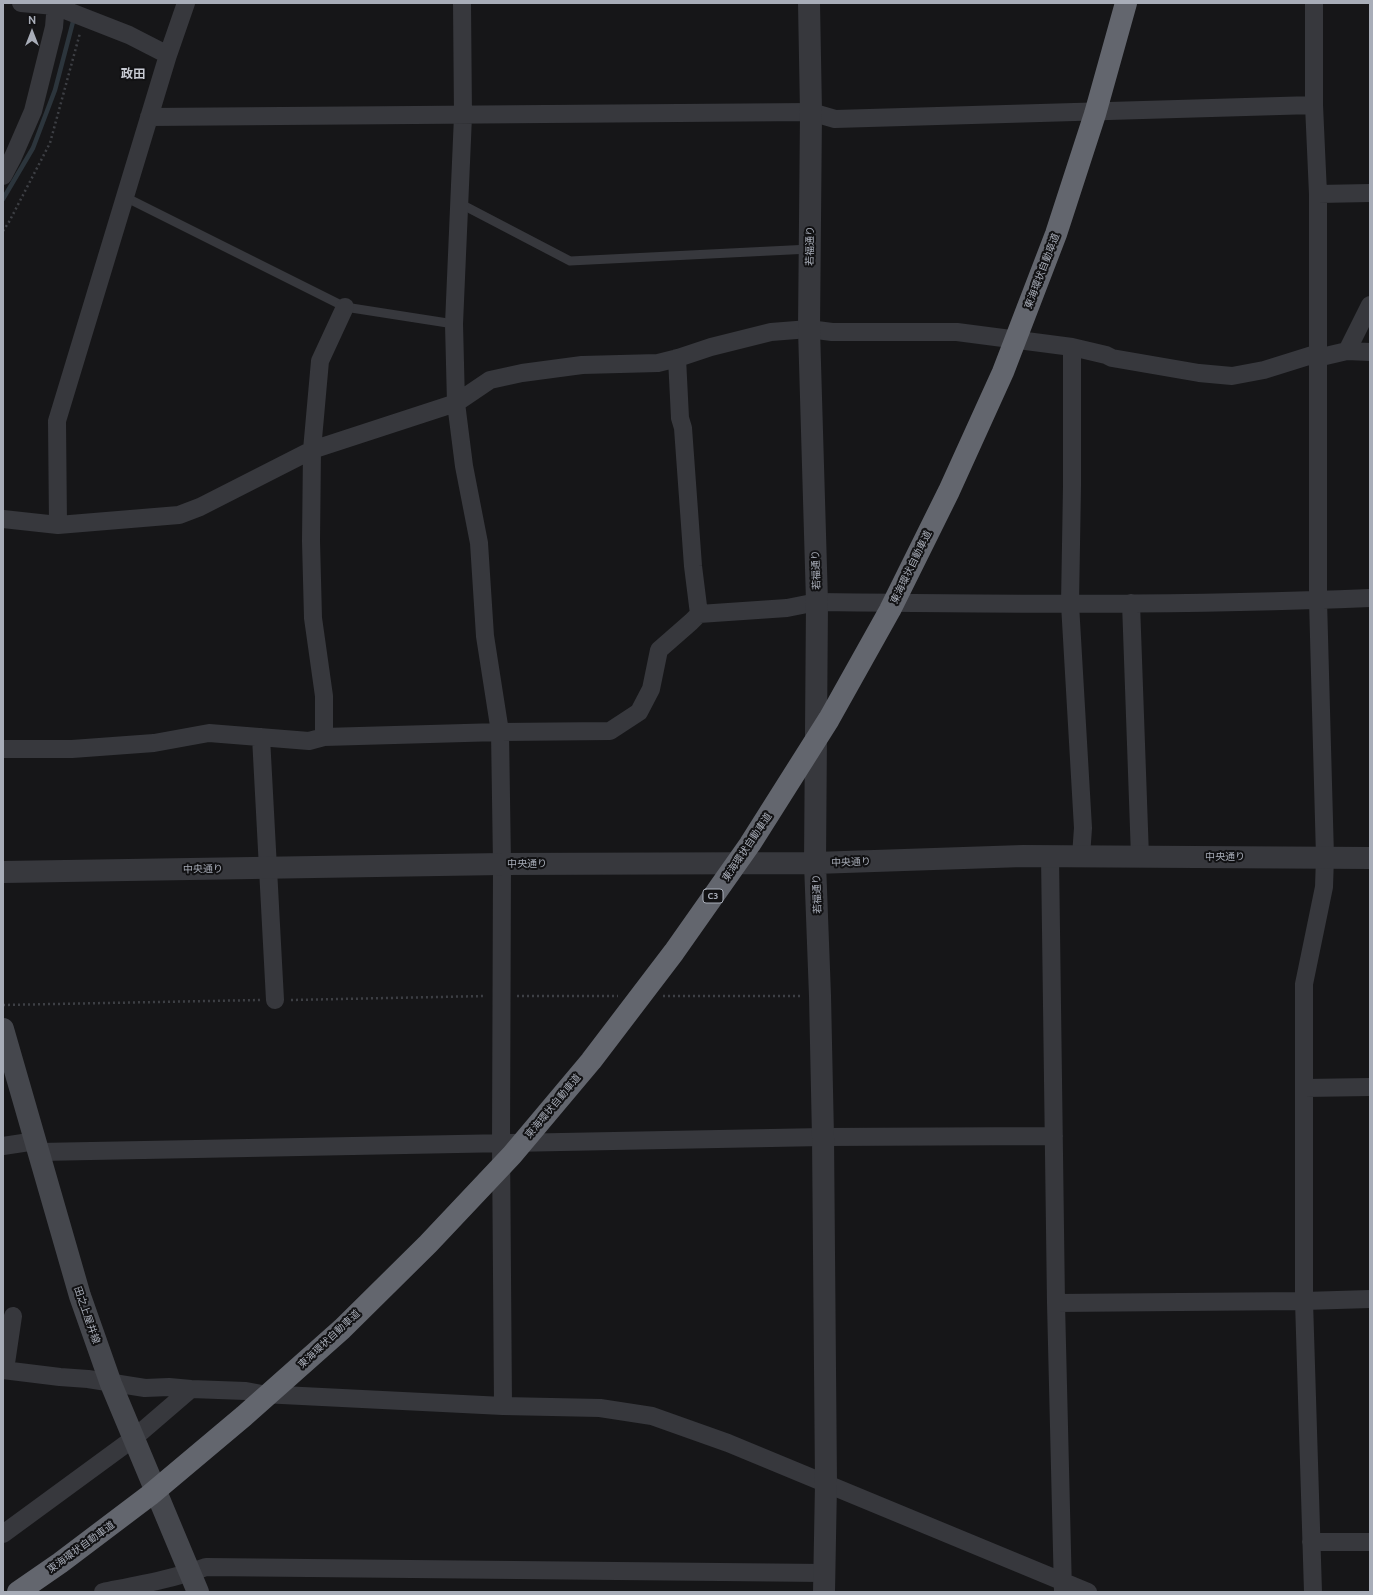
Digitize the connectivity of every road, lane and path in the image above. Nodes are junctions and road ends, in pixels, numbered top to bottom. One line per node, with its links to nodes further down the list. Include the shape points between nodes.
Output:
1 (22, 3): 7 (street)
2 (186, 3): 9 (street)
3 (462, 3): 12 (street)
4 (809, 3): 11 (street, 若福通り)
5 (1126, 3): 83 (highway, 東海環状自動車道 / C3, bridge, via 1095,114 1059,226 1003,372 949,491 890,610 829,719 750,844 674,952 591,1061 512,1155 428,1244 342,1329 150,1496)
6 (1314, 3): 10 (street)
7 (56, 4): 8 (street); 14 (street, via 54,27 33,111)
8 (84, 17): 9 (street, via 129,35); 19 (path, via 50,143)
9 (168, 55): 13 (street)
10 (1314, 105): 11 (street, via 835,119); 16 (street)
11 (811, 112): 12 (street); 20 (street, 若福通り)
12 (463, 116): 13 (street); 18 (street)
13 (149, 117): 17 (street)
14 (3, 176)
15 (1370, 193): 16 (street)
16 (1318, 194): 29 (street)
17 (125, 197): 22 (lane); 33 (street, via 57,421)
18 (459, 203): 20 (lane, via 570,261); 23 (street)
19 (3, 231)
20 (810, 250): 24 (street, 若福通り)
21 (1370, 305): 26 (street)
22 (345, 307): 23 (lane); 31 (street, via 320,361)
23 (454, 324): 30 (street)
24 (809, 329): 25 (street, via 832,332 957,332); 28 (street, via 771,332); 36 (street, 若福通り)
25 (1072, 347): 29 (street, via 1112,358 1232,376 1264,370 1312,355); 38 (street)
26 (1347, 351): 27 (street); 29 (street)
27 (1370, 352)
28 (677, 358): 30 (street, via 658,363 582,365 522,373 490,380); 39 (street, via 680,418 683,428)
29 (1317, 358): 35 (street)
30 (456, 403): 31 (street); 40 (street, via 464,466 479,543 485,636)
31 (312, 450): 33 (street, via 200,507 179,515); 42 (street, via 313,618 324,696)
32 (3, 519): 33 (street)
33 (58, 525)
34 (1370, 598): 35 (street)
35 (1318, 600): 37 (street); 47 (street)
36 (818, 602): 38 (street); 39 (street, via 787,608); 49 (street, 若福通り)
37 (1131, 603): 38 (street); 46 (street)
38 (1070, 604): 45 (street, via 1083,828)
39 (699, 614): 40 (street, via 659,650 651,689 639,712 610,731)
40 (500, 732): 42 (street); 50 (street)
41 (261, 737): 42 (street, via 309,741); 43 (street, via 209,733 154,743); 51 (street)
42 (324, 737)
43 (3, 749)
44 (1050, 856): 45 (street, 中央通り); 49 (street, 中央通り); 62 (street)
45 (1081, 856): 46 (street, 中央通り)
46 (1140, 857): 47 (street, 中央通り)
47 (1325, 857): 48 (street, 中央通り); 61 (street, via 1324,887 1304,984)
48 (1370, 858)
49 (815, 863): 50 (street, 中央通り); 56 (street, 若福通り)
50 (502, 864): 51 (street, 中央通り); 53 (street)
51 (267, 868): 52 (street, 中央通り); 57 (street)
52 (3, 872)
53 (501, 996): 54 (path); 57 (path); 64 (street)
54 (620, 996)
55 (660, 996): 56 (path)
56 (820, 996): 63 (street, 若福通り)
57 (275, 1000): 58 (path)
58 (3, 1005)
59 (3, 1030): 66 (main road, 田之上屋井線)
60 (1370, 1087): 61 (street)
61 (1305, 1088): 68 (street)
62 (1054, 1136): 63 (street); 69 (street)
63 (823, 1137): 64 (street); 76 (street, 若福通り)
64 (500, 1144): 66 (street); 74 (street)
65 (3, 1146): 66 (street)
66 (37, 1147): 72 (main road, 田之上屋井線, via 80,1296)
67 (1370, 1299): 68 (street)
68 (1304, 1301): 69 (street); 78 (street)
69 (1056, 1303): 82 (street)
70 (13, 1316): 71 (street)
71 (4, 1370): 72 (street)
72 (111, 1384): 73 (street); 75 (main road, 田之上屋井線)
73 (191, 1389): 74 (street); 75 (street)
74 (503, 1406): 76 (street, via 600,1408 652,1416 728,1443)
75 (134, 1438): 77 (street); 80 (main road, 田之上屋井線)
76 (826, 1484): 81 (street, 若福通り); 82 (street)
77 (3, 1534)
78 (1311, 1542): 79 (street); 86 (street)
79 (1370, 1542)
80 (194, 1582): 81 (street, via 206,1567); 84 (street, via 144,1584)
81 (824, 1583)
82 (1063, 1587): 85 (street)
83 (18, 1592)
84 (103, 1592)
85 (1088, 1592)
86 (1313, 1592)

